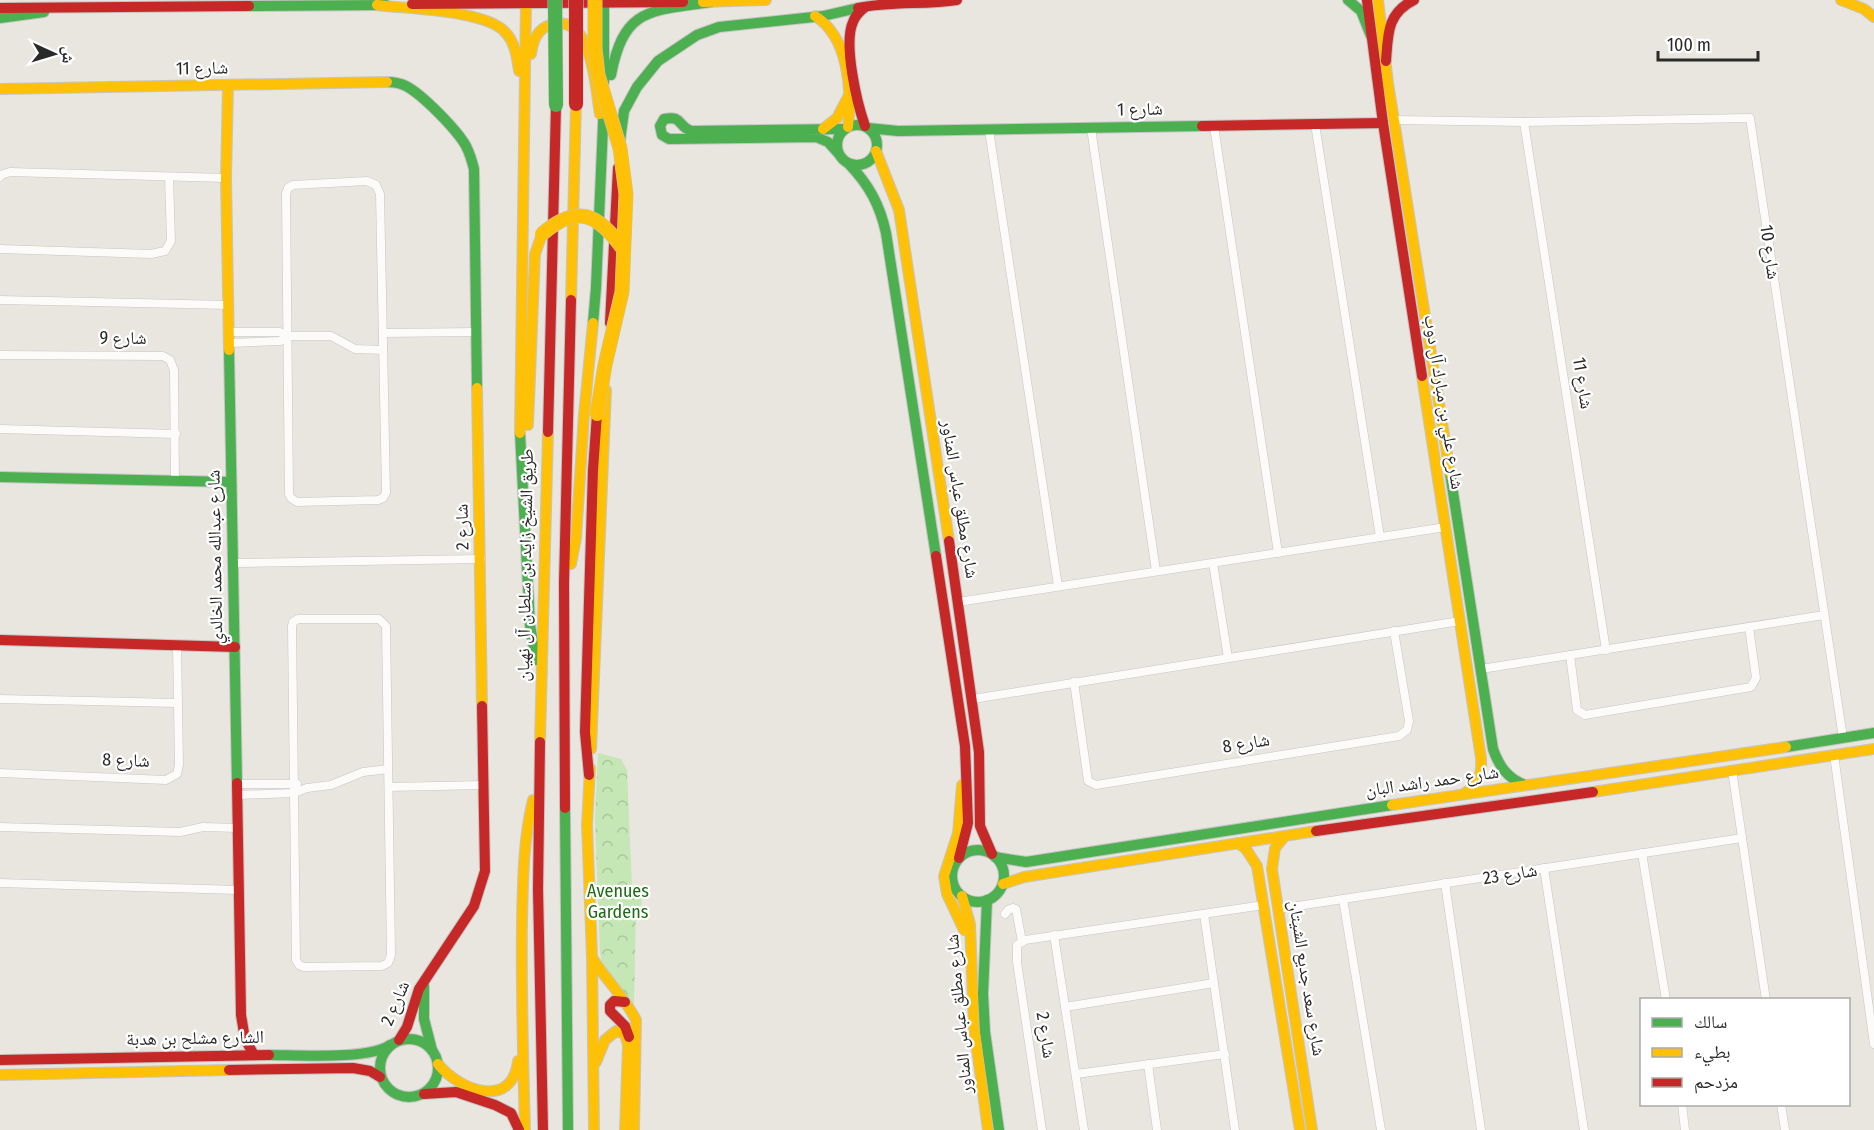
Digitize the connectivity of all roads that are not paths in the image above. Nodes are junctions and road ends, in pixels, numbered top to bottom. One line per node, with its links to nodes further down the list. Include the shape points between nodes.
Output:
1 (555, 0): 85 (main road, طريق الشيخ زايد بن سلطان آل نهيان, bridge, via 556,105)
2 (576, 0): 71 (main road, bridge)
3 (601, 0): 11 (main road); 12 (main road); 37 (main road); 48 (main road, bridge, via 595,48 598,75 625,174)
4 (766, 0): 12 (main road)
5 (957, 0): 14 (main road)
6 (1348, 0): 20 (main road, via 1361,11)
7 (1367, 0): 20 (main road, شارع علي بن مبارك آل دوب)
8 (1378, 0): 21 (main road, شارع علي بن مبارك آل دوب)
9 (1414, 0): 21 (main road, via 1401,7 1391,21)
10 (1841, 0): 18 (main road)
11 (526, 1): 13 (main road); 24 (main road)
12 (711, 2): 37 (main road, via 652,12 626,28 615,50)
13 (378, 5): 16 (main road); 46 (main road, via 483,17 505,32 519,68)
14 (867, 6): 17 (main road); 31 (main road, via 854,19 849,37 861,113)
15 (0, 8): 16 (main road)
16 (73, 8): 19 (main road)
17 (815, 16): 26 (main road, via 831,28 840,45); 100 (main road, via 726,26 697,35 658,61 637,87 622,117)
18 (1874, 17)
19 (0, 18)
20 (1371, 36): 27 (main road, شارع علي بن مبارك آل دوب)
21 (1386, 61): 27 (main road, شارع علي بن مبارك آل دوب)
22 (404, 84): 23 (main road, شارع 11, via 383,81); 52 (main road, شارع 2, via 460,136 473,158)
23 (228, 86): 25 (main road, شارع 11); 44 (main road, شارع عبدالله محمد الخالدي)
24 (526, 87): 37 (main road, via 536,35 551,24 574,27 586,46); 46 (main road)
25 (0, 89)
26 (849, 94): 32 (main road); 34 (main road, via 837,118)
27 (1388, 122): 28 (street, شارع 10); 29 (main road, شارع 1); 51 (main road, شارع علي بن مبارك آل دوب)
28 (1524, 122): 74 (street, شارع 10, via 1750,118); 81 (street, شارع 11)
29 (1315, 124): 30 (main road, شارع 1); 64 (street)
30 (1214, 126): 33 (main road, شارع 1); 65 (street)
31 (867, 127): 32 (main road); 36 (main road, شارع 1); 38 (main road, via 875,136)
32 (847, 128): 34 (main road); 39 (main road, via 838,137)
33 (1091, 128): 35 (main road, شارع 1); 70 (street)
34 (822, 129): 39 (main road, via 691,131 673,117 664,119 660,126 662,135 669,139 816,137 828,142)
35 (988, 130): 36 (main road, شارع 1); 72 (street)
36 (898, 131): 38 (main road)
37 (604, 134): 71 (main road, via 576,538)
38 (877, 149): 40 (main road, via 865,164); 41 (main road, شارع مطلق عباس المناور)
39 (838, 153): 40 (main road)
40 (849, 164): 45 (main road, شارع مطلق عباس المناور)
41 (886, 175): 45 (main road, via 874,174); 73 (main road, شارع مطلق عباس المناور, via 898,210)
42 (0, 177): 43 (street, via 10,172)
43 (169, 177): 44 (street); 47 (street, via 171,242 165,251 151,254)
44 (226, 178): 50 (main road, شارع عبدالله محمد الخالدي)
45 (869, 186): 92 (main road, شارع مطلق عباس المناور, via 882,216 887,243)
46 (524, 196): 66 (main road, via 519,410)
47 (0, 249)
48 (624, 250): 66 (main road, bridge, via 608,228 579,215 558,220 542,234 535,254); 100 (main road, bridge, via 620,304 597,414 593,470 585,732)
49 (0, 300): 50 (street)
50 (230, 305): 55 (main road, شارع عبدالله محمد الخالدي)
51 (1421, 329): 63 (main road, شارع علي بن مبارك آل دوب); 84 (main road, شارع علي بن مبارك آل دوب)
52 (477, 332): 53 (street); 67 (main road, شارع 2)
53 (383, 333): 54 (street, via 380,194 376,185 367,181 293,185 287,191); 56 (street)
54 (288, 336): 55 (street, via 280,341); 56 (street, via 331,336 358,350); 56 (street, via 289,494 297,502 378,500 385,495)
55 (230, 338): 62 (main road, شارع عبدالله محمد الخالدي)
56 (383, 350)
57 (0, 354): 59 (street, شارع 9, via 163,356 170,360 174,370)
58 (0, 429): 59 (street)
59 (176, 434): 61 (street, شارع 9)
60 (0, 477): 61 (main road)
61 (175, 481): 62 (main road)
62 (231, 482): 68 (main road, شارع عبدالله محمد الخالدي)
63 (1446, 527): 64 (street); 75 (main road, شارع علي بن مبارك آل دوب)
64 (1380, 537): 65 (street)
65 (1278, 553): 69 (street)
66 (528, 556): 85 (main road, via 530,625)
67 (481, 559): 68 (street); 103 (main road, شارع 2)
68 (234, 563): 80 (main road, شارع عبدالله محمد الخالدي)
69 (1213, 563): 70 (street); 83 (street)
70 (1156, 571): 72 (street)
71 (564, 583): 165 (main road)
72 (1058, 586): 73 (street)
73 (958, 602): 88 (main road, شارع مطلق عباس المناور)
74 (1824, 615): 76 (street); 91 (street, شارع 10)
75 (1460, 621): 77 (street); 94 (main road, شارع علي بن مبارك آل دوب)
76 (1749, 627): 81 (street); 82 (street, via 1756,678 1751,687 1585,715 1577,710)
77 (1394, 631): 83 (street); 86 (street, شارع 8, via 1409,721 1407,730 1399,736 1096,785 1088,781)
78 (0, 640): 79 (main road)
79 (177, 645): 80 (main road); 89 (street, شارع 8)
80 (235, 647): 107 (main road, شارع عبدالله محمد الخالدي)
81 (1606, 650): 82 (street)
82 (1570, 655): 84 (street)
83 (1228, 658): 86 (street)
84 (1480, 669): 94 (main road, شارع علي بن مبارك آل دوب)
85 (540, 676): 101 (main road, طريق الشيخ زايد بن سلطان آل نهيان)
86 (1074, 682): 88 (street)
87 (0, 699): 89 (street)
88 (973, 699): 122 (main road, شارع مطلق عباس المناور, via 979,752 980,826)
89 (177, 703): 98 (street, شارع 8, via 179,765 177,774 166,780)
90 (1874, 733): 91 (main road, شارع حمد راشد البان)
91 (1843, 738): 99 (main road, شارع حمد راشد البان)
92 (965, 746): 123 (main road, شارع مطلق عباس المناور, via 968,823); 142 (main road, via 958,832 944,881 961,919)
93 (1874, 749): 95 (main road, شارع حمد راشد البان)
94 (1486, 750): 104 (main road, شارع علي بن مبارك آل دوب, via 1506,775); 110 (main road, شارع علي بن مبارك آل دوب, via 1479,781)
95 (1834, 755): 97 (main road, شارع حمد راشد البان); 152 (street)
96 (388, 769): 102 (street, via 385,624 376,619 298,619 292,626); 105 (street); 106 (street)
97 (1732, 770): 108 (main road, شارع حمد راشد البان); 118 (street)
98 (0, 773)
99 (1613, 773): 104 (main road, شارع حمد راشد البان); 108 (main road)
100 (589, 775): 141 (main road)
101 (538, 781): 149 (main road, via 523,869); 172 (main road, طريق الشيخ زايد بن سلطان آل نهيان)
102 (294, 783): 105 (street); 107 (street); 109 (street)
103 (484, 785): 106 (street); 143 (main road, شارع 2, via 485,872 478,897 467,921)
104 (1528, 786): 110 (main road, شارع حمد راشد البان)
105 (307, 788): 109 (street)
106 (389, 788): 109 (street, via 391,955 388,963 379,966 304,967 297,962)
107 (238, 789): 109 (street); 116 (main road, شارع عبدالله محمد الخالدي)
108 (1615, 789): 113 (main road, شارع حمد راشد البان)
109 (294, 793)
110 (1456, 797): 111 (main road, شارع حمد راشد البان)
111 (1378, 806): 112 (main road, شارع حمد راشد البان); 113 (main road, via 1376,816)
112 (1359, 809): 114 (main road, via 1364,817); 120 (main road, شارع حمد راشد البان)
113 (1381, 821): 114 (main road, شارع حمد راشد البان)
114 (1359, 825): 117 (main road, شارع حمد راشد البان)
115 (0, 827): 116 (street, via 180,832 203,827)
116 (238, 828): 132 (main road, شارع عبدالله محمد الخالدي)
117 (1285, 836): 119 (main road, شارع حمد راشد البان); 127 (main road, شارع سعد جديع الشيتان, via 1275,848)
118 (1742, 838): 121 (street, شارع 23); 146 (street)
119 (1238, 843): 124 (main road, شارع حمد راشد البان); 127 (main road, شارع سعد جديع الشيتان)
120 (1116, 847): 124 (main road, via 1123,850); 125 (main road, شارع حمد راشد البان)
121 (1642, 854): 126 (street, شارع 23); 145 (street)
122 (993, 855): 123 (main road, via 975,850); 125 (main road, شارع حمد راشد البان); 130 (main road, via 1002,866)
123 (959, 858): 133 (main road, via 953,882)
124 (1122, 861): 128 (main road, شارع حمد راشد البان)
125 (1026, 862): 128 (main road, via 1018,868)
126 (1544, 868): 131 (street, شارع 23); 189 (street)
127 (1266, 876): 136 (main road, شارع سعد جديع الشيتان)
128 (1024, 877): 130 (main road, شارع حمد راشد البان)
129 (0, 883): 132 (street)
130 (1003, 884): 135 (main road)
131 (1445, 884): 134 (street, شارع 23); 188 (street)
132 (239, 890): 150 (main road, شارع عبدالله محمد الخالدي)
133 (962, 896): 135 (main road); 142 (main road, شارع مطلق عباس المناور, via 970,924)
134 (1343, 899): 136 (street, شارع 23); 187 (street)
135 (987, 900): 164 (main road, شارع مطلق عباس المناور, via 983,994)
136 (1271, 907): 138 (street, شارع 23); 167 (main road, شارع سعد جديع الشيتان)
137 (1005, 914): 140 (street, شارع 2, via 1016,909)
138 (1204, 914): 139 (street, شارع 23); 144 (street)
139 (1054, 935): 140 (street, شارع 23); 148 (street)
140 (1019, 943): 181 (street, شارع 2, via 1017,962)
141 (592, 957): 147 (main road); 160 (main road)
142 (972, 969): 178 (main road, شارع مطلق عباس المناور, via 974,1028)
143 (425, 980): 151 (main road, شارع 2, via 415,997 409,1026); 157 (main road, شارع 2, via 423,1018)
144 (1214, 983): 148 (street); 154 (street)
145 (1666, 998)
146 (1766, 998)
147 (625, 1002): 153 (main road, via 614,1001 610,1011 627,1030); 177 (main road, via 636,1020)
148 (1065, 1006): 161 (street)
149 (522, 1021): 157 (main road, via 516,1074 501,1090 487,1091 458,1082 448,1077); 171 (main road)
150 (242, 1028): 155 (main road, شارع عبدالله محمد الخالدي, via 238,1045); 156 (main road, شارع عبدالله محمد الخالدي)
151 (394, 1043): 156 (main road, الشارع مشلح بن هدبة, via 382,1050 356,1054); 157 (main road, via 421,1041); 163 (main road, via 380,1060)
152 (1874, 1044)
153 (628, 1045): 160 (main road, via 623,1032 612,1032); 176 (main road)
154 (1225, 1054): 159 (street); 184 (street)
155 (228, 1055): 156 (main road, الشارع مشلح بن هدبة); 158 (main road, الشارع مشلح بن هدبة)
156 (254, 1055)
157 (435, 1057): 166 (main road, via 436,1078)
158 (0, 1060)
159 (1148, 1064): 161 (street); 183 (street)
160 (594, 1068): 175 (main road)
161 (1076, 1074): 182 (street)
162 (0, 1075): 163 (main road, الشارع مشلح بن هدبة, via 336,1068 371,1071)
163 (380, 1077): 166 (main road, via 398,1096)
164 (992, 1079): 179 (main road, شارع مطلق عباس المناور); 180 (main road)
165 (567, 1081): 173 (main road); 174 (main road)
166 (423, 1094): 170 (main road, via 456,1092 495,1105 511,1113)
167 (1302, 1099): 185 (main road, شارع سعد جديع الشيتان); 186 (main road, شارع سعد جديع الشيتان)
168 (1682, 1106): 190 (street)
169 (1781, 1106): 191 (street)
170 (519, 1130)
171 (525, 1130)
172 (543, 1130)
173 (568, 1130)
174 (574, 1130)
175 (594, 1130)
176 (625, 1130)
177 (634, 1130)
178 (988, 1130)
179 (999, 1130)
180 (1007, 1130)
181 (1042, 1130)
182 (1084, 1130)
183 (1157, 1130)
184 (1236, 1130)
185 (1300, 1130)
186 (1312, 1130)
187 (1381, 1130)
188 (1481, 1130)
189 (1584, 1130)
190 (1685, 1130)
191 (1785, 1130)

